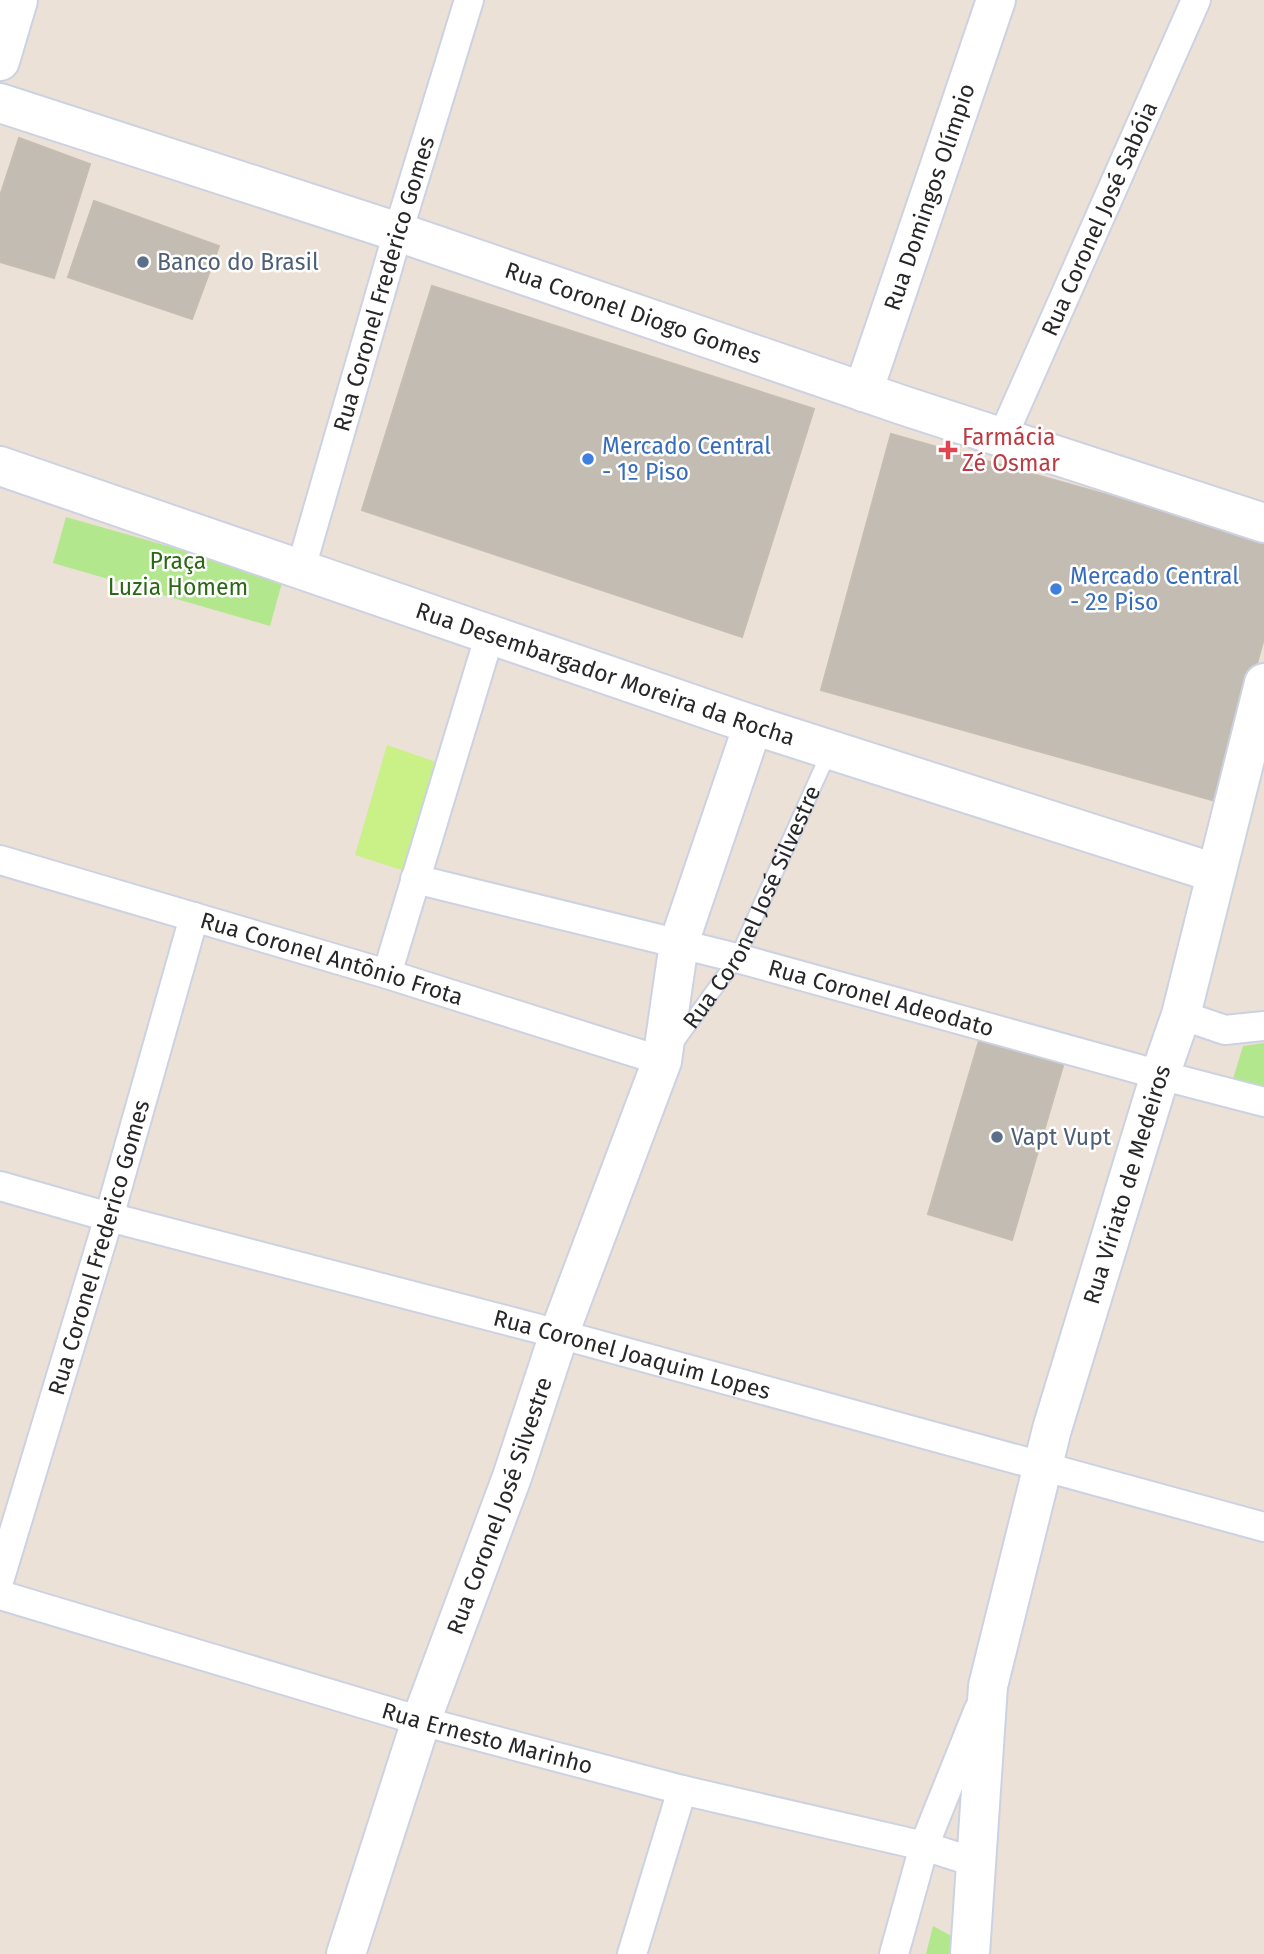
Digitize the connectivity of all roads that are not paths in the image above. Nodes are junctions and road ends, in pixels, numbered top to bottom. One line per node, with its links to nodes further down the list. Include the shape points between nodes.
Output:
1 (18, 0): 5 (main road)
2 (469, 0): 7 (street, Rua Coronel Frederico Gomes)
3 (996, 0): 8 (main road, Rua Domingos Olímpio)
4 (1196, 0): 9 (street, Rua Coronel José Sabóia)
5 (0, 61)
6 (0, 103): 7 (main road, Rua Coronel Diogo Gomes)
7 (398, 232): 8 (main road, Rua Coronel Diogo Gomes); 12 (street, Rua Coronel Frederico Gomes)
8 (863, 392): 9 (main road, Rua Coronel Diogo Gomes)
9 (1002, 438): 11 (main road, Rua Coronel Diogo Gomes)
10 (0, 466): 12 (main road, Rua Desembargador Moreira da Rocha)
11 (1264, 523)
12 (301, 569): 13 (main road, Rua Desembargador Moreira da Rocha)
13 (490, 634): 15 (main road, Rua Desembargador Moreira da Rocha); 19 (street)
14 (1264, 683): 18 (main road, Rua Viriato de Medeiros)
15 (752, 725): 16 (main road, Rua Desembargador Moreira da Rocha); 21 (main road, Rua Coronel José Silvestre)
16 (830, 749): 18 (main road, Rua Desembargador Moreira da Rocha); 22 (lane, Rua Coronel José Silvestre)
17 (0, 860): 20 (street, Rua Coronel Antônio Frota)
18 (1215, 873): 24 (main road, Rua Viriato de Medeiros)
19 (415, 879): 21 (street, Rua Coronel Adeodato); 23 (street)
20 (194, 917): 23 (street, Rua Coronel Antônio Frota); 30 (street, Rua Coronel Frederico Gomes)
21 (679, 943): 22 (street, Rua Coronel Adeodato); 26 (main road, Rua Coronel José Silvestre)
22 (737, 958): 26 (lane, Rua Coronel José Silvestre); 27 (street, Rua Coronel Adeodato)
23 (387, 974): 26 (street, Rua Coronel Antônio Frota)
24 (1181, 1015): 25 (street, via 1225,1030); 27 (main road, Rua Viriato de Medeiros)
25 (1264, 1026)
26 (663, 1061): 31 (main road, Rua Coronel José Silvestre)
27 (1160, 1075): 28 (street, Rua Coronel Adeodato); 32 (main road, Rua Viriato de Medeiros)
28 (1264, 1102)
29 (0, 1186): 30 (street, Rua Coronel Joaquim Lopes)
30 (109, 1217): 31 (street, Rua Coronel Joaquim Lopes); 34 (street, Rua Coronel Frederico Gomes)
31 (559, 1334): 32 (street, Rua Coronel Joaquim Lopes); 37 (main road, Rua Coronel José Silvestre)
32 (1042, 1467): 33 (street, Rua Coronel Joaquim Lopes); 36 (main road, Rua Viriato de Medeiros)
33 (1264, 1527)
34 (0, 1578)
35 (0, 1595): 37 (street, Rua Ernesto Marinho)
36 (988, 1686): 39 (street, Rua Viriato de Medeiros); 40 (main road, Rua Viriato de Medeiros)
37 (421, 1721): 38 (street, Rua Ernesto Marinho); 41 (main road, Rua Coronel José Silvestre)
38 (682, 1790): 39 (street, Rua Ernesto Marinho); 42 (street)
39 (924, 1846): 40 (street, Rua Ernesto Marinho); 43 (street, Rua Viriato de Medeiros)
40 (977, 1863): 44 (main road, Rua Viriato de Medeiros)
41 (346, 1954)
42 (632, 1954)
43 (894, 1954)
44 (970, 1954)

